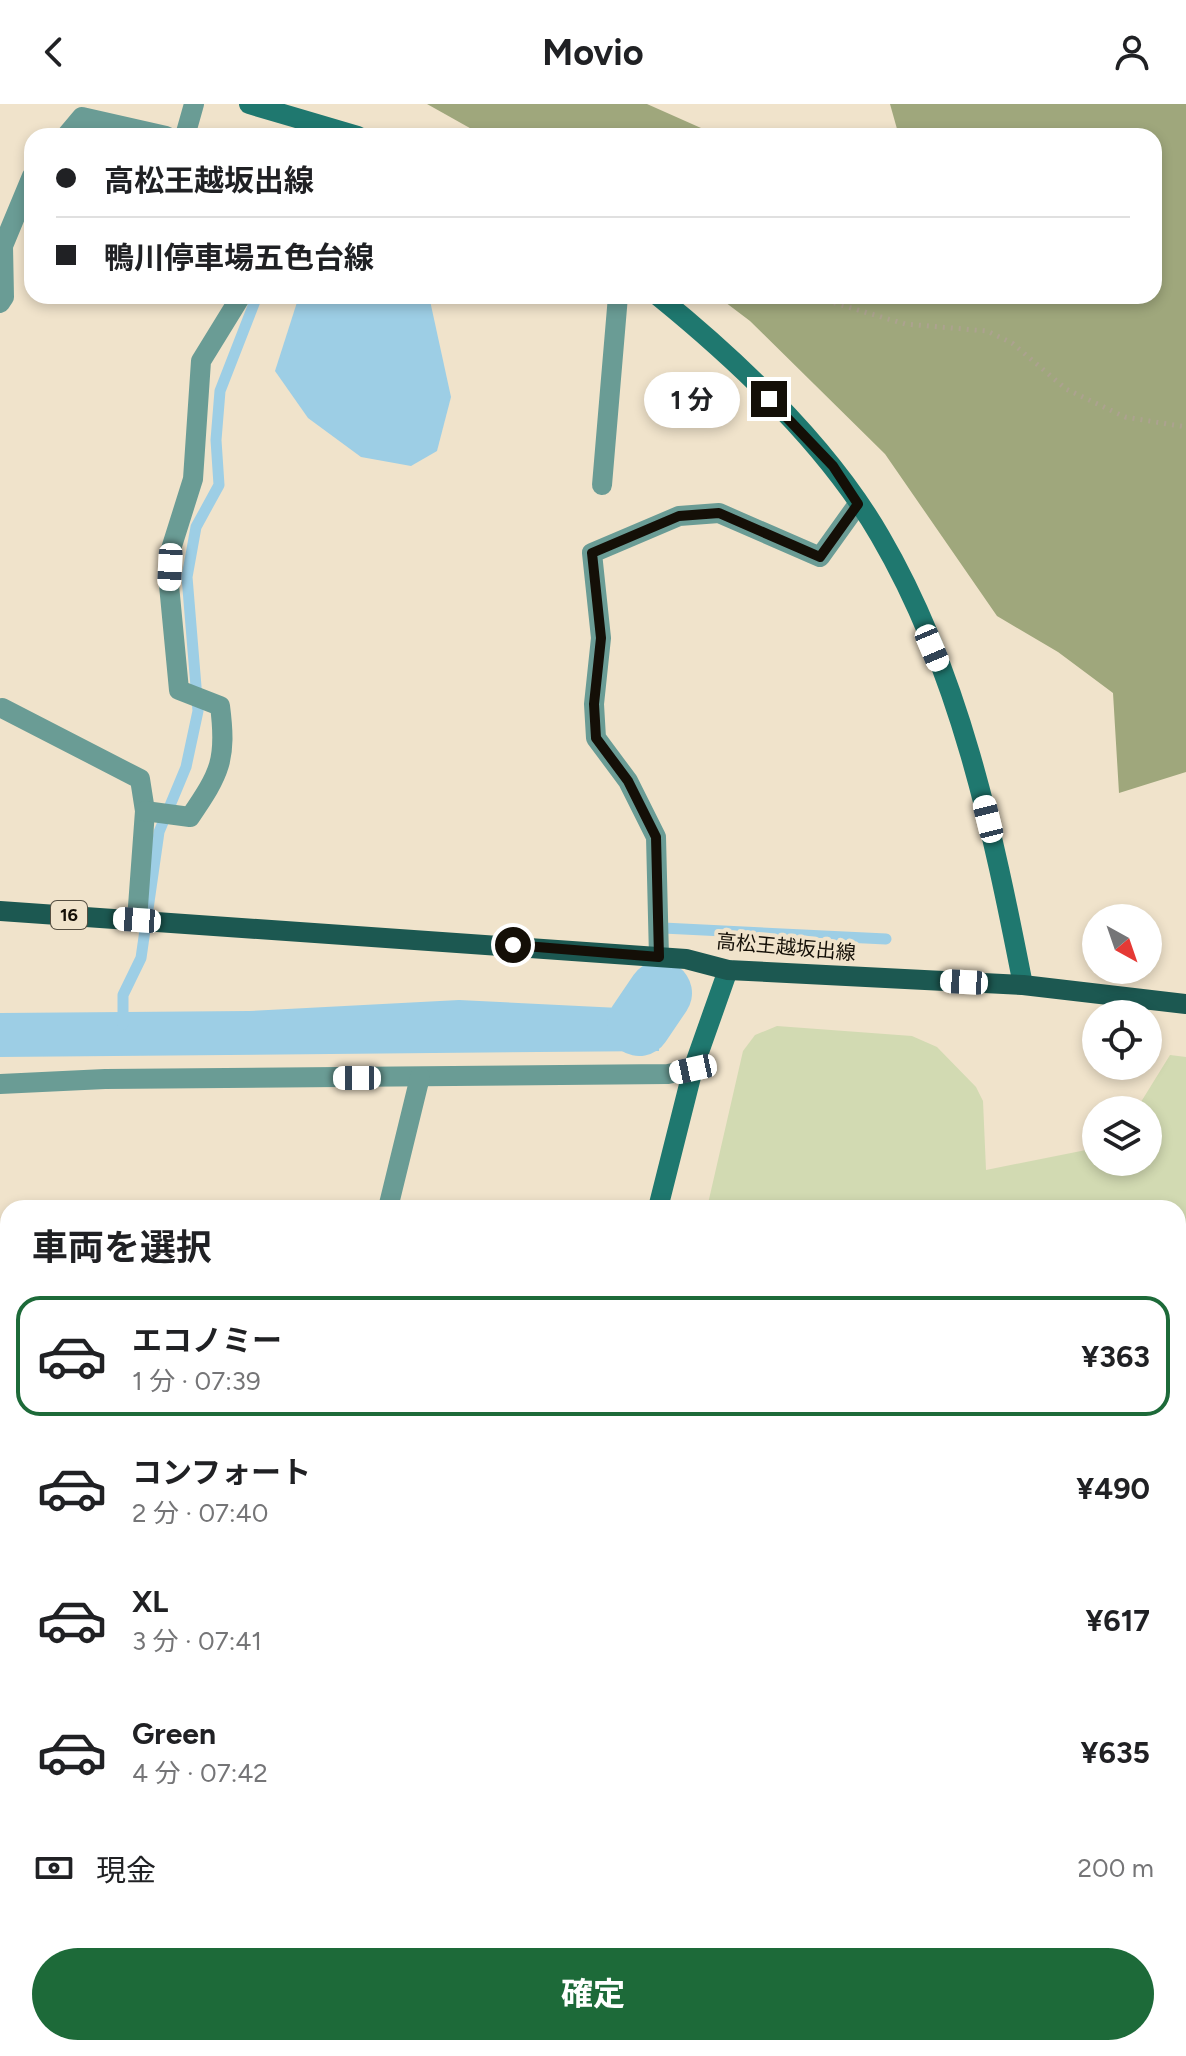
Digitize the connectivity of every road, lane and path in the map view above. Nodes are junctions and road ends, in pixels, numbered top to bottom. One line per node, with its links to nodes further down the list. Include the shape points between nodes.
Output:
1 (194, 104): 5 (street)
2 (249, 104): 6 (main road)
3 (73, 128): 4 (street, via 82,117)
4 (131, 128)
5 (187, 128)
6 (331, 128)
7 (24, 195): 8 (street, via 3,246)
8 (0, 303)
9 (236, 304): 17 (street, via 201,361 193,479 171,549 169,585 179,690 220,706 225,744 212,784 190,817)
10 (617, 304): 14 (street)
11 (667, 304): 15 (main road, via 833,466)
12 (838, 304): 13 (path, via 905,324 987,331 1012,343 1066,389 1125,417)
13 (1186, 427)
14 (602, 485)
15 (858, 504): 20 (street, via 820,557 719,513 679,516 592,553 601,638 596,738 628,781 656,837); 22 (main road, via 880,536 951,693 1000,866)
16 (2, 708): 17 (street, via 140,779)
17 (145, 811): 19 (street)
18 (0, 911): 19 (main road, 高松王越坂出線 / 16)
19 (137, 920): 20 (main road, 高松王越坂出線 / 16)
20 (659, 957): 21 (main road, 高松王越坂出線 / 16)
21 (728, 970): 22 (main road, 高松王越坂出線 / 16); 24 (main road)
22 (1023, 985): 23 (main road, 高松王越坂出線 / 16)
23 (1186, 1004)
24 (693, 1069): 25 (street, via 668,1074); 28 (main road)
25 (420, 1077): 26 (street); 27 (street)
26 (0, 1084)
27 (390, 1200)
28 (660, 1200)

